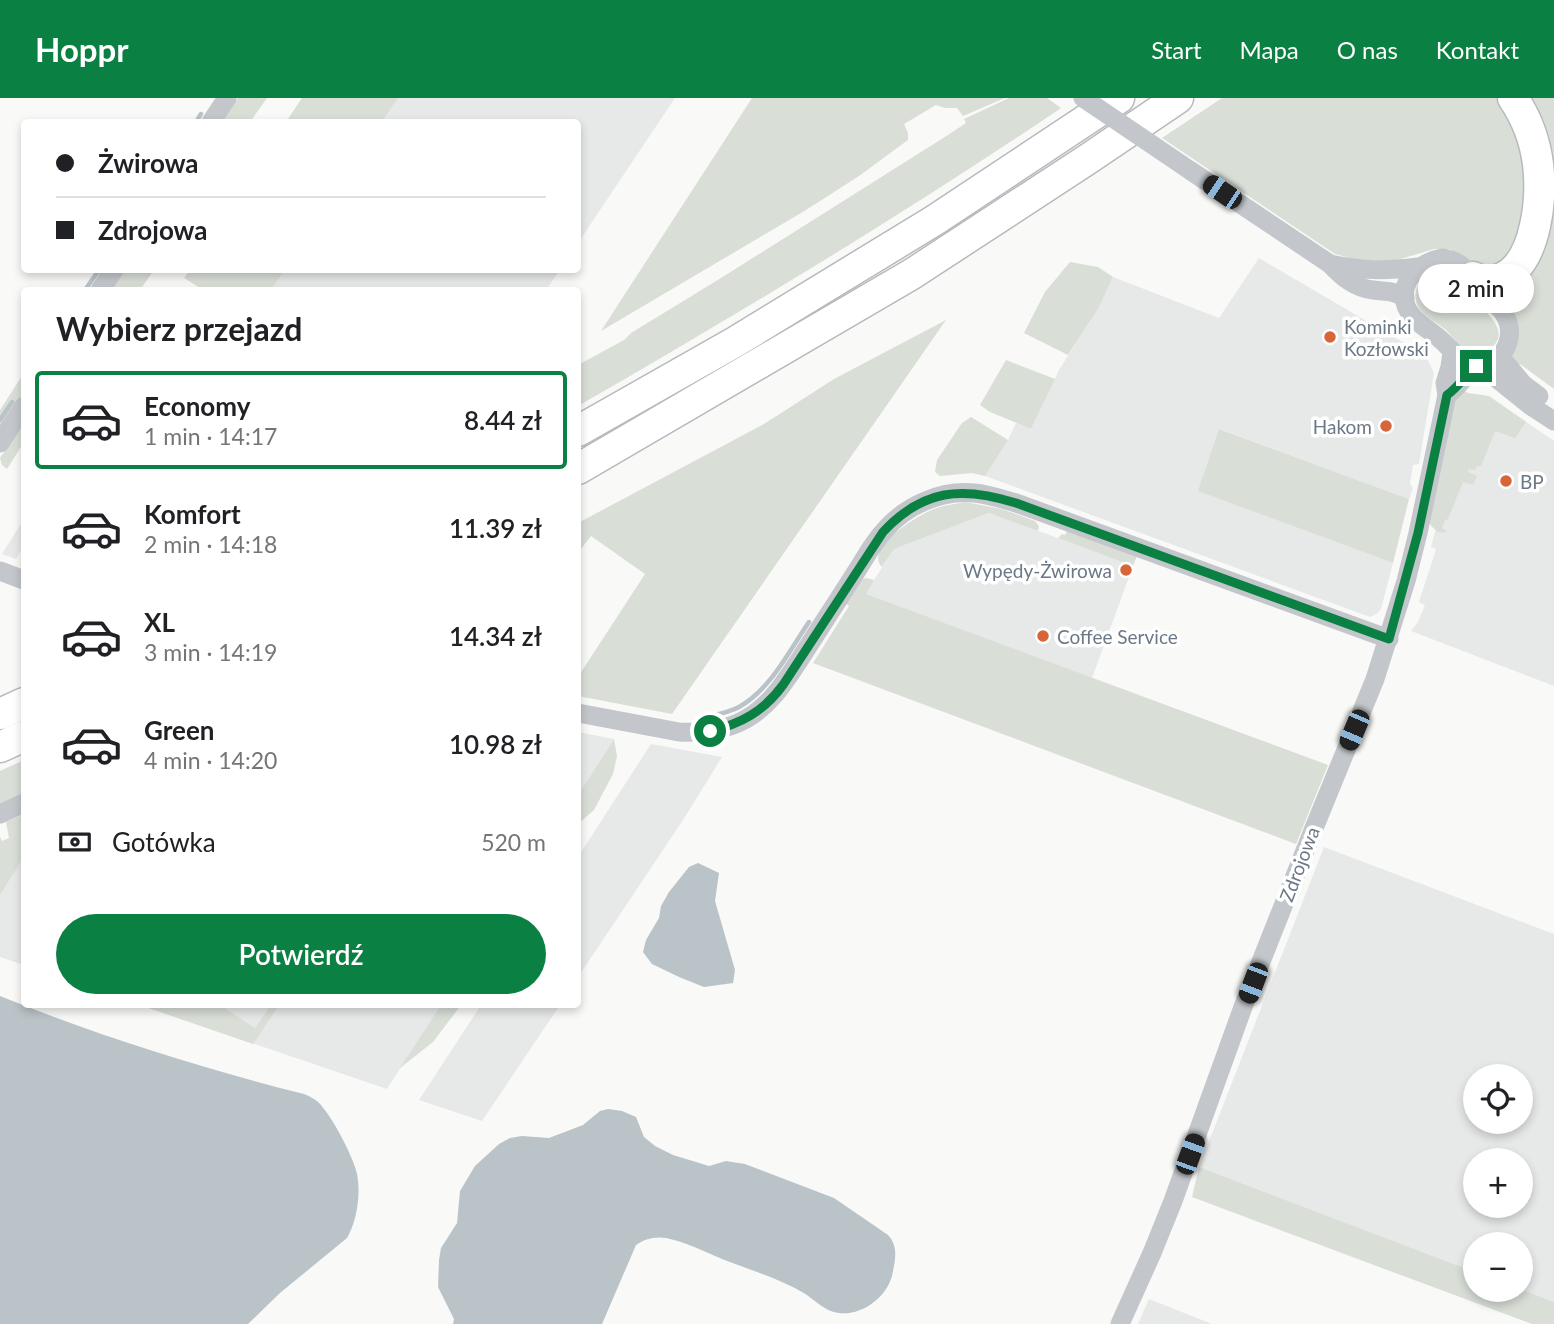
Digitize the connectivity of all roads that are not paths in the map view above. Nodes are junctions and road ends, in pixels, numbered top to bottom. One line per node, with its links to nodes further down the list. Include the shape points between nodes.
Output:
1 (227, 98): 6 (street)
2 (1083, 98): 7 (street, bridge)
3 (1119, 98): 18 (highway, via 935,220)
4 (1178, 98): 20 (highway, via 912,274)
5 (1513, 98): 9 (highway, via 1531,135 1538,163 1534,229 1527,253 1514,271 1488,282)
6 (213, 119)
7 (1330, 264): 8 (street, via 1381,271); 10 (street, via 1359,287)
8 (1418, 268): 9 (street, via 1434,259 1447,259 1460,263); 10 (street, via 1408,279)
9 (1474, 276): 12 (street, via 1508,321 1508,342)
10 (1405, 298): 11 (street, via 1410,313)
11 (1452, 352): 13 (street, via 1461,361); 14 (street, Zdrojowa)
12 (1500, 356): 13 (street); 15 (street, via 1523,384)
13 (1478, 366): 14 (street); 17 (street)
14 (1447, 395): 23 (street, Zdrojowa, via 1418,533)
15 (1554, 407)
16 (21, 410): 19 (street)
17 (1554, 421)
18 (581, 429)
19 (0, 443)
20 (581, 467)
21 (0, 572): 22 (street)
22 (21, 579)
23 (1389, 639): 26 (street, via 1000,498 960,493 918,504 883,532 783,685 748,718 710,731 687,732); 31 (street, Zdrojowa, via 1243,1007 1153,1254)
24 (21, 704): 25 (highway)
25 (0, 714)
26 (581, 714)
27 (21, 737): 28 (highway)
28 (0, 747)
29 (21, 804): 30 (street)
30 (0, 814)
31 (1120, 1324)

